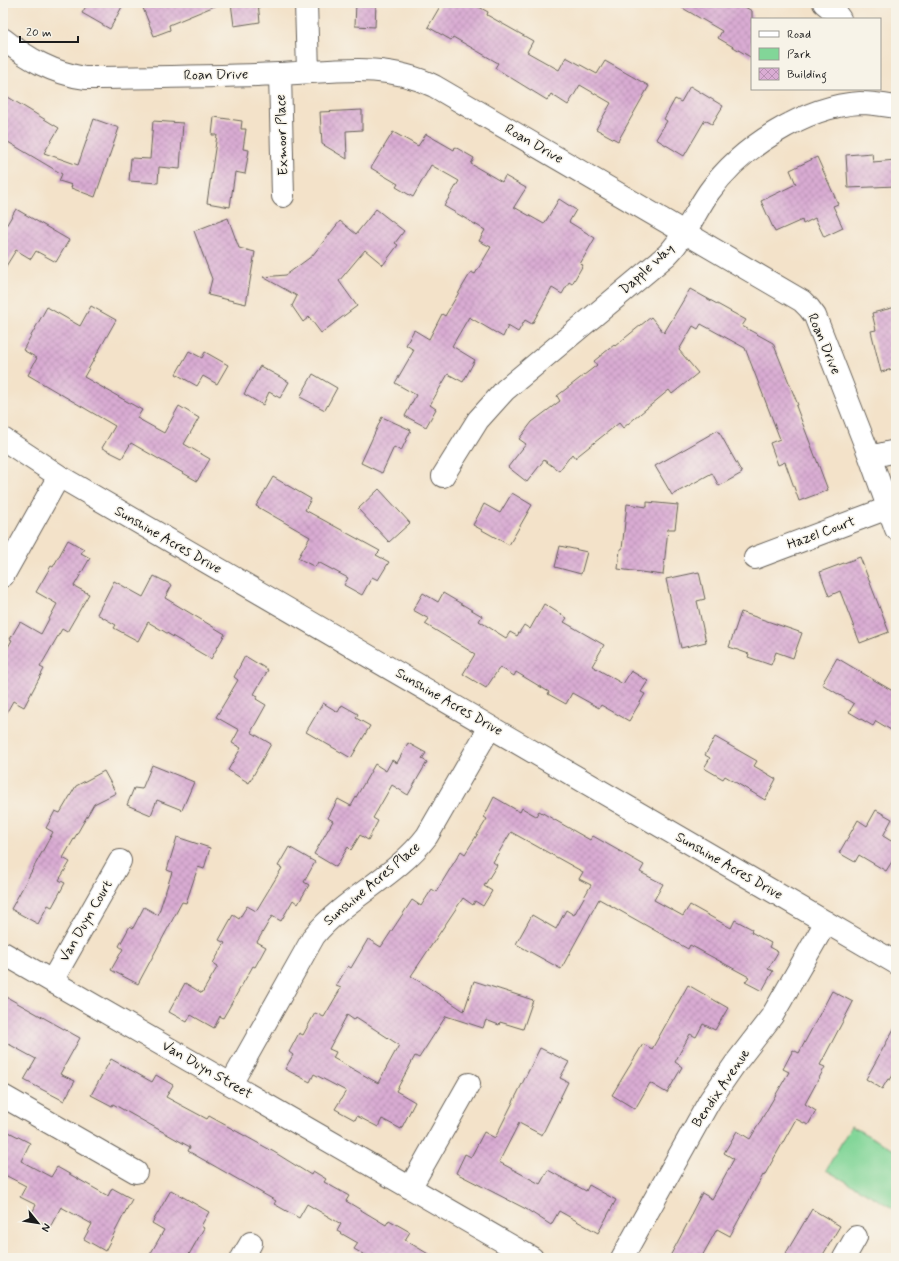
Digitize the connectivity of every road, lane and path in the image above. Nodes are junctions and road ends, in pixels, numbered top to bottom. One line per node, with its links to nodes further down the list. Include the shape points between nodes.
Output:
1 (306, 3): 5 (street)
2 (824, 3): 3 (street)
3 (839, 18)
4 (3, 39): 6 (street, Roan Drive, via 46,67 86,78)
5 (308, 72): 6 (street, Roan Drive); 10 (street, Roan Drive, via 351,69 384,71 421,79)
6 (280, 74): 9 (street, Exmoor Place)
7 (860, 96): 8 (street, Dapple Way); 10 (street, Dapple Way, via 838,107 801,119 755,146 718,180)
8 (896, 107)
9 (283, 196)
10 (684, 232): 13 (street, Roan Drive, via 802,301 809,308 815,316); 15 (street, Dapple Way, via 667,255 505,390 470,431)
11 (3, 439): 14 (street, Sunshine Acres Drive)
12 (896, 451): 13 (street)
13 (870, 457): 16 (street, Roan Drive)
14 (59, 476): 19 (street); 20 (street, Sunshine Acres Drive)
15 (443, 476)
16 (888, 508): 17 (street, Roan Drive); 18 (street, Hazel Court)
17 (896, 529)
18 (755, 558)
19 (3, 576)
20 (490, 727): 22 (street, Sunshine Acres Drive); 26 (street, Sunshine Acres Place, via 421,845 328,921 314,936)
21 (120, 861): 25 (street, Van Duyn Court)
22 (826, 922): 24 (street, Sunshine Acres Drive); 33 (street, Bendix Avenue, via 772,1016 710,1100)
23 (3, 953): 25 (street, Van Duyn Street)
24 (896, 964)
25 (52, 981): 26 (street, Van Duyn Street)
26 (231, 1084): 30 (street, Van Duyn Street)
27 (469, 1084): 30 (street)
28 (3, 1096): 29 (street)
29 (136, 1172)
30 (410, 1188): 32 (street, Van Duyn Street)
31 (856, 1237): 34 (street)
32 (532, 1258)
33 (622, 1258)
34 (844, 1258)

